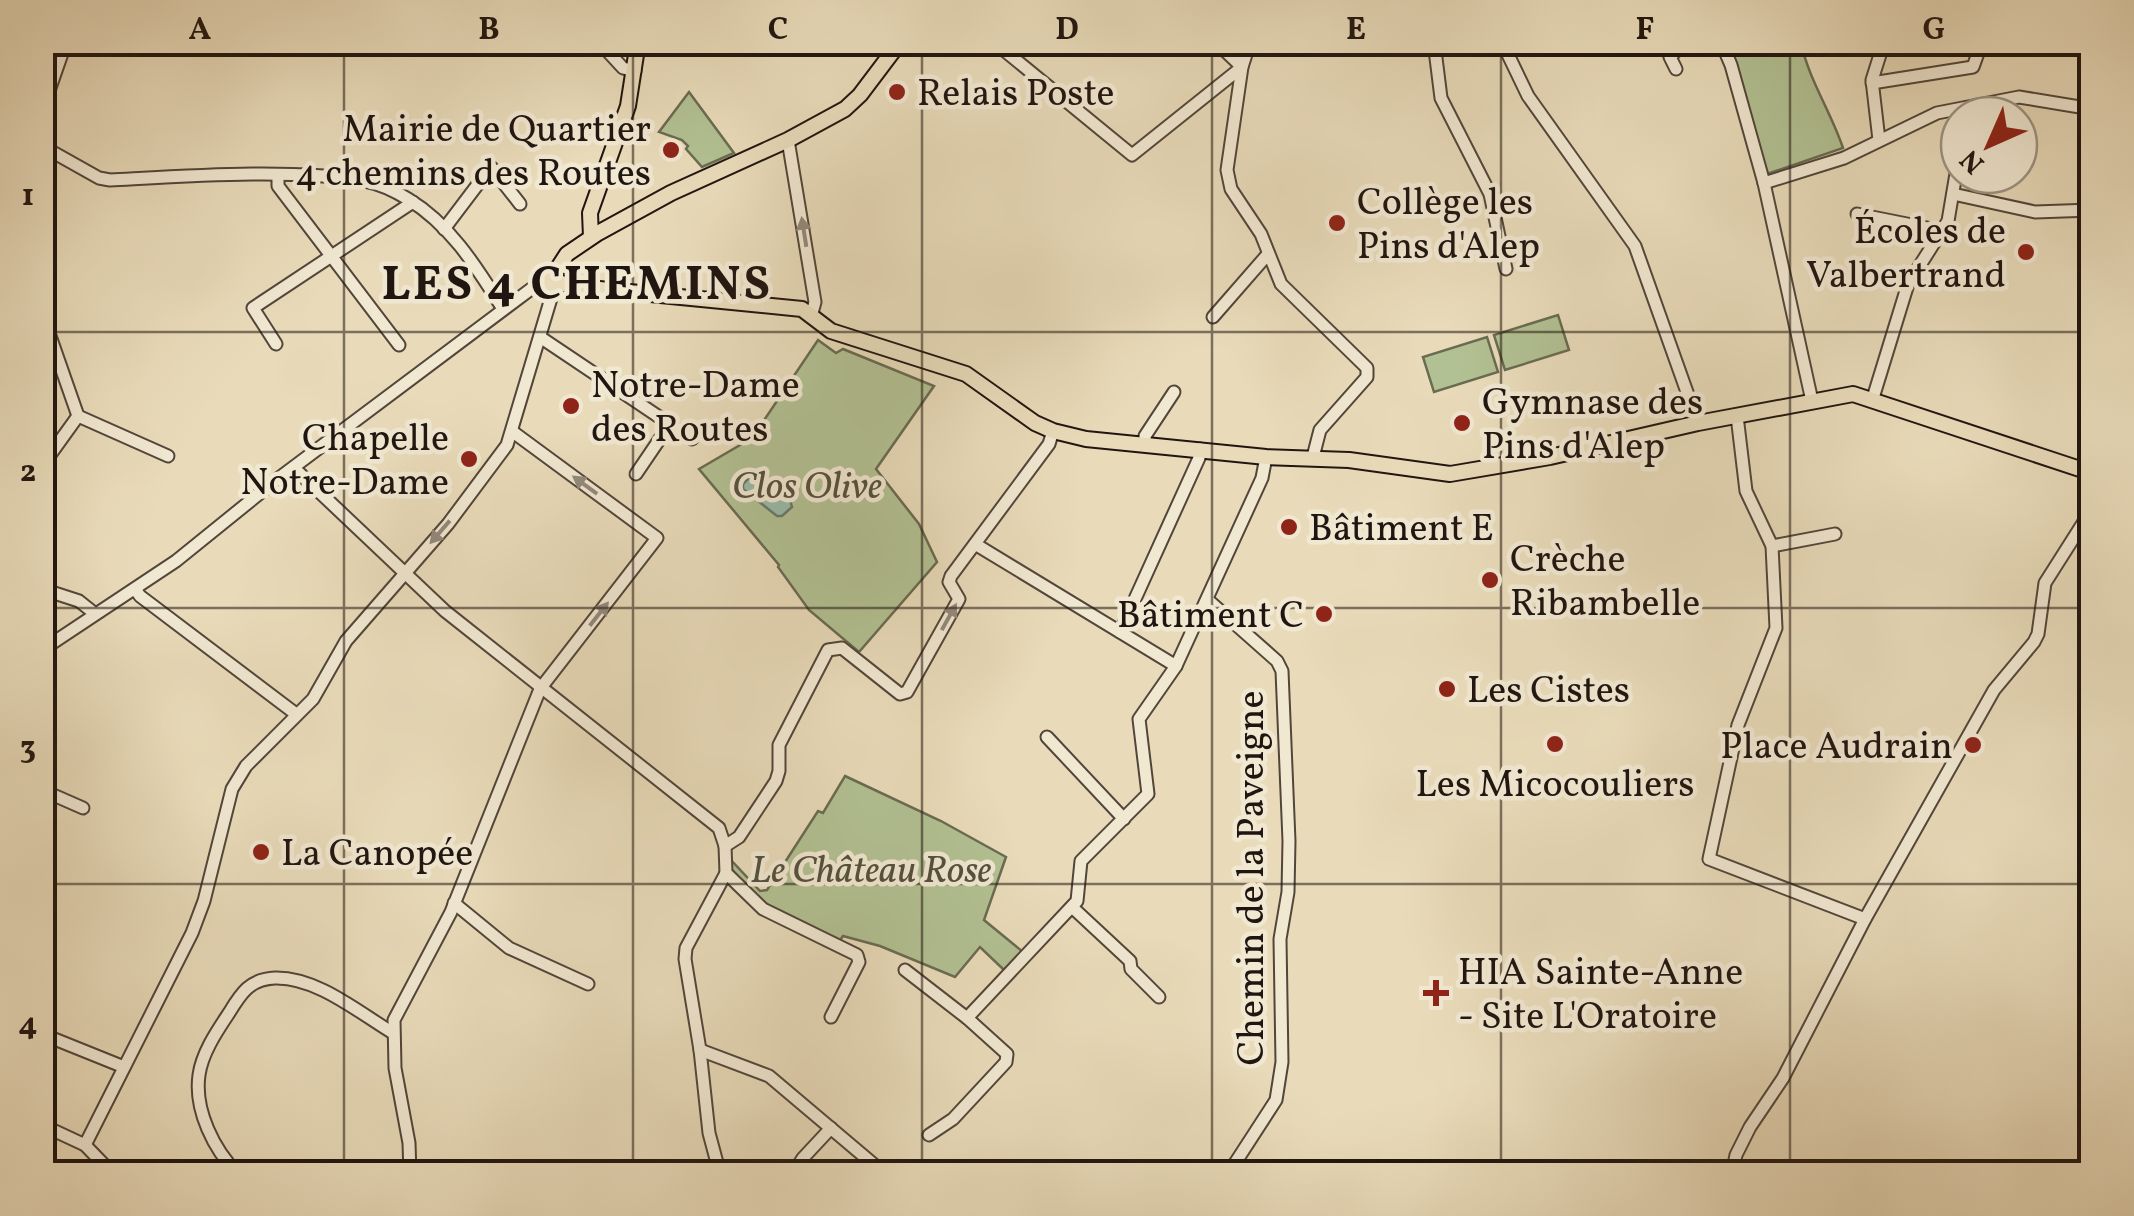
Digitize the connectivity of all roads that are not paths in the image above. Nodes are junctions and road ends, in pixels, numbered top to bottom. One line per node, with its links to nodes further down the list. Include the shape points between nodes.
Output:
1 (66, 42): 20 (street)
2 (600, 42): 16 (street, via 623,68)
3 (638, 42): 16 (main road)
4 (900, 42): 22 (main road, via 845,109)
5 (994, 42): 14 (street, via 1132,155)
6 (1216, 42): 14 (street)
7 (1250, 42): 14 (street)
8 (1434, 42): 38 (street, via 1442,98 1490,194)
9 (1502, 42): 52 (street, via 1528,96 1635,246)
10 (1685, 42): 15 (street, via 1670,57)
11 (1713, 42): 26 (street, via 1731,65)
12 (1884, 42): 17 (street)
13 (1982, 42): 17 (street, via 1973,67)
14 (1242, 67): 36 (street, via 1230,189)
15 (1676, 69)
16 (635, 71): 35 (main road, via 590,213)
17 (1872, 84): 23 (street)
18 (2039, 100): 19 (street)
19 (2092, 109)
20 (42, 111)
21 (1939, 113): 23 (street)
22 (788, 140): 35 (main road); 42 (street, one-way to 22)
23 (1879, 140): 26 (street)
24 (42, 146): 25 (street, via 110,180)
25 (278, 176): 29 (street, via 368,182); 37 (street, via 278,186)
26 (1764, 184): 49 (street)
27 (1953, 195): 34 (street)
28 (1958, 195): 31 (street, via 2035,212)
29 (413, 202): 33 (street); 37 (street)
30 (520, 204): 33 (street, via 491,167)
31 (2092, 210)
32 (1857, 214): 34 (street)
33 (444, 230): 40 (street, via 469,254)
34 (1942, 231): 48 (street, via 1908,284)
35 (591, 237): 39 (main road, via 567,254)
36 (1268, 254): 43 (street); 60 (street, via 1280,284 1367,368 1367,377 1320,430)
37 (334, 256): 45 (street, via 253,308); 46 (street)
38 (1506, 270)
39 (554, 279): 40 (street); 42 (main road, via 575,287); 44 (street)
40 (504, 310): 63 (street)
41 (42, 313): 50 (street)
42 (812, 314): 54 (main road, via 831,331 966,374)
43 (1214, 318)
44 (540, 338): 53 (street); 55 (street)
45 (276, 344)
46 (399, 345)
47 (1174, 392): 57 (street)
48 (1873, 398): 49 (main road); 64 (main road)
49 (1812, 401): 51 (main road)
50 (78, 416): 59 (street); 62 (street)
51 (1737, 416): 52 (main road); 69 (street, via 1746,491)
52 (1698, 423): 60 (main road, via 1450,474)
53 (670, 424): 56 (street); 65 (street)
54 (1053, 431): 57 (main road); 68 (street)
55 (512, 432): 70 (street, one-way to 70, via 448,524); 78 (street, one-way to 55, via 657,538)
56 (692, 439)
57 (1144, 444): 58 (main road)
58 (1200, 449): 61 (main road); 75 (street)
59 (168, 456)
60 (1313, 457): 61 (main road)
61 (1266, 458): 73 (street)
62 (42, 466)
63 (294, 468): 70 (street); 72 (street)
64 (2092, 473)
65 (636, 474)
66 (2092, 509): 88 (street, via 2044,583 2034,642 1994,690)
67 (1835, 534): 69 (street)
68 (975, 544): 75 (street); 84 (street, one-way to 68, via 776,782 779,745 828,650 842,648 900,694 907,692 959,600 949,582)
69 (1772, 546): 88 (street, via 1776,628 1738,725 1710,859)
70 (405, 572): 78 (street); 79 (street)
71 (42, 588): 74 (street)
72 (134, 588): 74 (street); 79 (street)
73 (1208, 600): 77 (street); 108 (street, Chemin de la Paveigne, via 1282,671 1289,841 1276,1100)
74 (94, 613): 76 (street)
75 (1120, 632): 77 (street)
76 (42, 650)
77 (1176, 666): 83 (street, via 1139,719 1148,794)
78 (540, 689): 84 (street, via 720,828); 86 (street)
79 (296, 714): 97 (street, via 232,789 192,933)
80 (1046, 737): 83 (street)
81 (42, 790): 82 (street)
82 (83, 808)
83 (1124, 819): 87 (street, via 1081,862 1080,896)
84 (725, 846): 85 (street)
85 (726, 874): 92 (street, via 763,910 857,955); 96 (street, via 686,948)
86 (454, 903): 90 (street, via 508,948); 94 (street)
87 (1072, 908): 91 (street); 93 (street)
88 (1865, 919): 109 (street, via 1783,1078 1750,1126)
89 (905, 970): 93 (street)
90 (588, 984)
91 (1159, 997)
92 (832, 1017)
93 (967, 1018): 100 (street, via 1002,1046 1006,1062 954,1119)
94 (393, 1033): 103 (street, via 293,979 254,981 244,990 209,1046 199,1076 214,1144); 104 (street)
95 (42, 1034): 97 (street)
96 (700, 1050): 99 (street, via 768,1076); 105 (street)
97 (124, 1067): 101 (street)
98 (42, 1125): 101 (street)
99 (832, 1128): 106 (street); 107 (street)
100 (929, 1135)
101 (85, 1146): 102 (street)
102 (113, 1174)
103 (238, 1174)
104 (410, 1174)
105 (720, 1174)
106 (794, 1174)
107 (884, 1174)
108 (1228, 1174)
109 (1732, 1174)

